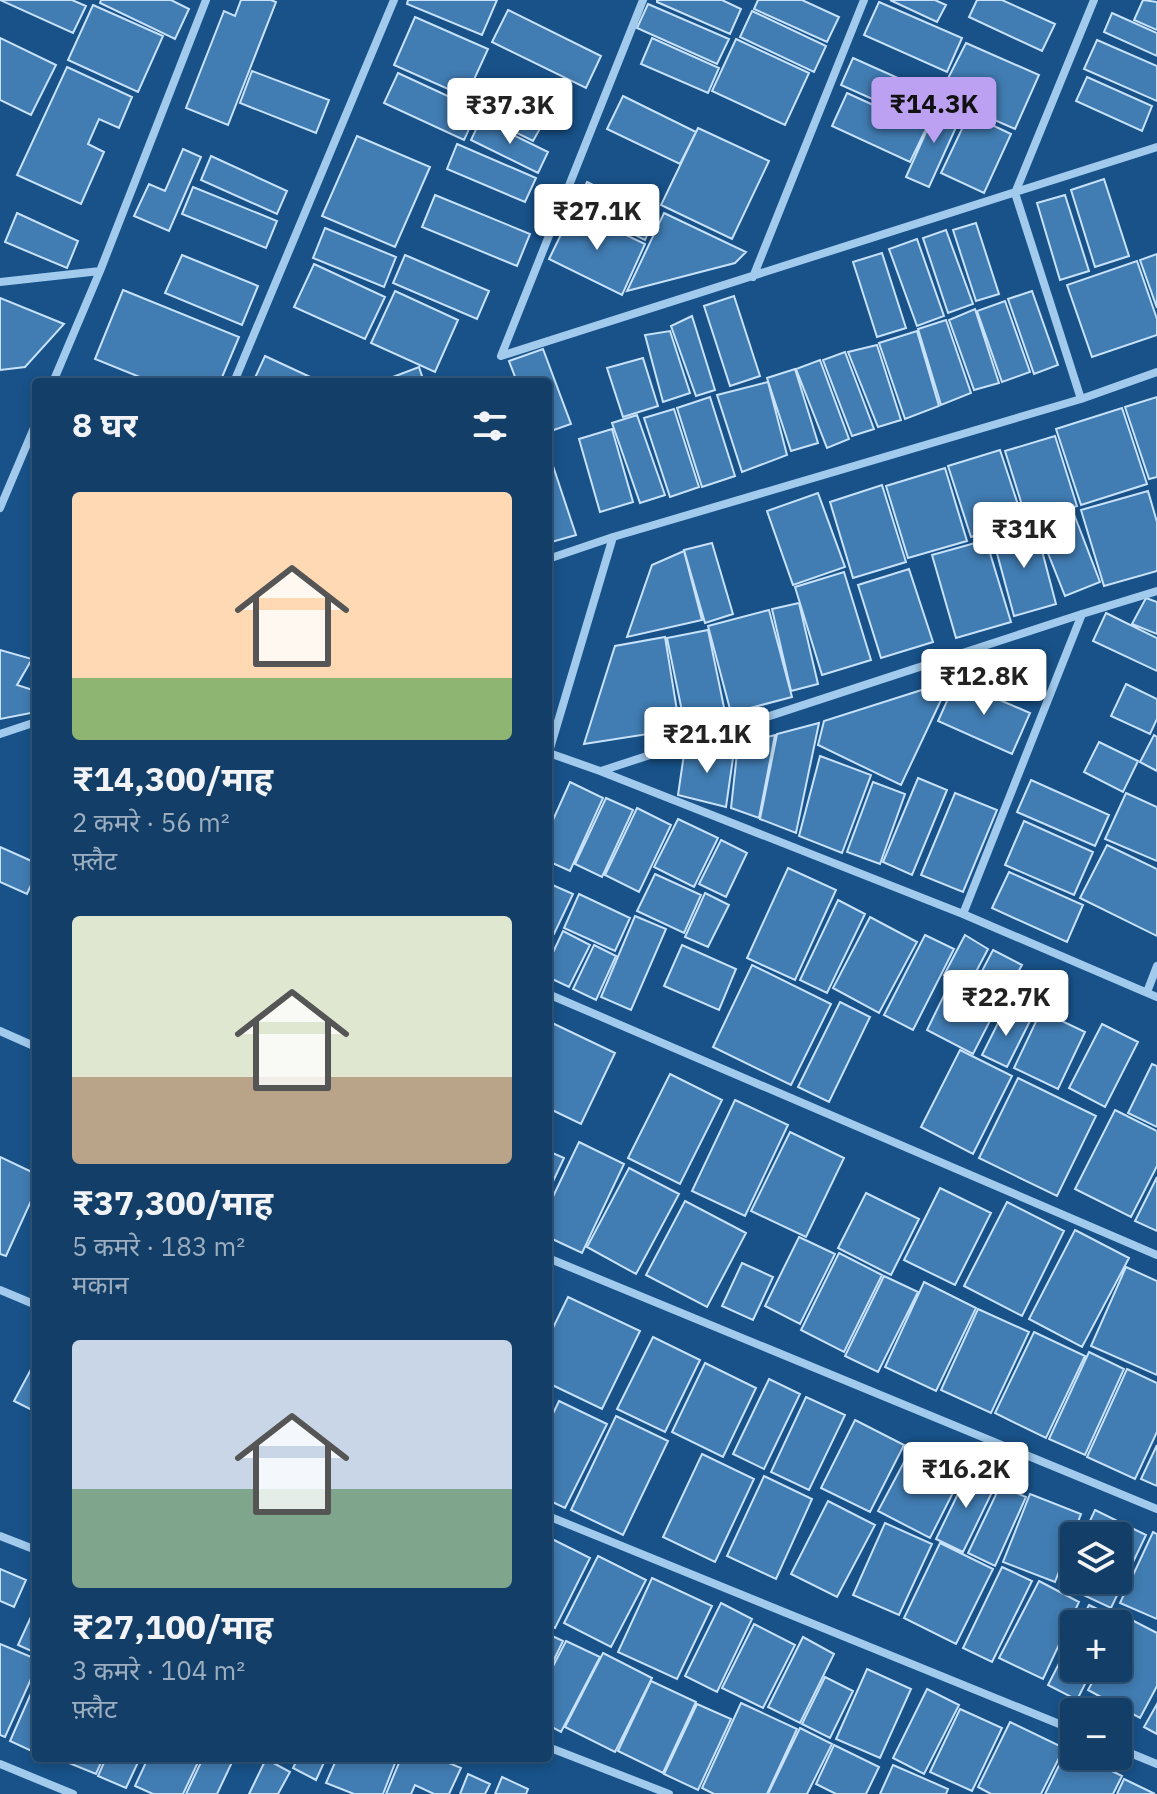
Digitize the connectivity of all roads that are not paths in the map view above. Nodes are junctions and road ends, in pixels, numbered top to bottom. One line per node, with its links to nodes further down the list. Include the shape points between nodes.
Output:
1 (206, 0): 8 (street)
2 (394, 0): 13 (street)
3 (643, 0): 9 (street, via 501,356)
4 (864, 0): 9 (street)
5 (1094, 0): 7 (street)
6 (1157, 147): 7 (street)
7 (1015, 193): 9 (street); 14 (street)
8 (100, 271): 10 (street); 12 (street)
9 (753, 277)
10 (0, 282)
11 (1157, 372): 14 (street)
12 (55, 378)
13 (236, 378)
14 (1081, 399): 18 (street)
15 (32, 431): 16 (street)
16 (5, 488): 17 (street)
17 (0, 508)
18 (613, 537): 19 (street); 24 (street)
19 (552, 558)
20 (1157, 591): 21 (street)
21 (1082, 614): 26 (street); 27 (street)
22 (32, 723): 23 (street)
23 (0, 734)
24 (552, 742)
25 (552, 756): 26 (street)
26 (600, 771): 27 (street)
27 (963, 914): 29 (street)
28 (1157, 966): 29 (street)
29 (1147, 992): 31 (street)
30 (552, 996): 34 (street)
31 (1157, 997)
32 (0, 1031): 33 (street)
33 (32, 1045)
34 (1157, 1255)
35 (552, 1260): 38 (street)
36 (0, 1290): 37 (street)
37 (32, 1303)
38 (1157, 1509)
39 (552, 1518): 42 (street)
40 (0, 1536): 41 (street)
41 (32, 1548)
42 (1060, 1724)
43 (552, 1749): 48 (street)
44 (1132, 1754): 46 (street)
45 (0, 1764): 47 (street)
46 (1157, 1764)
47 (73, 1794)
48 (669, 1794)

